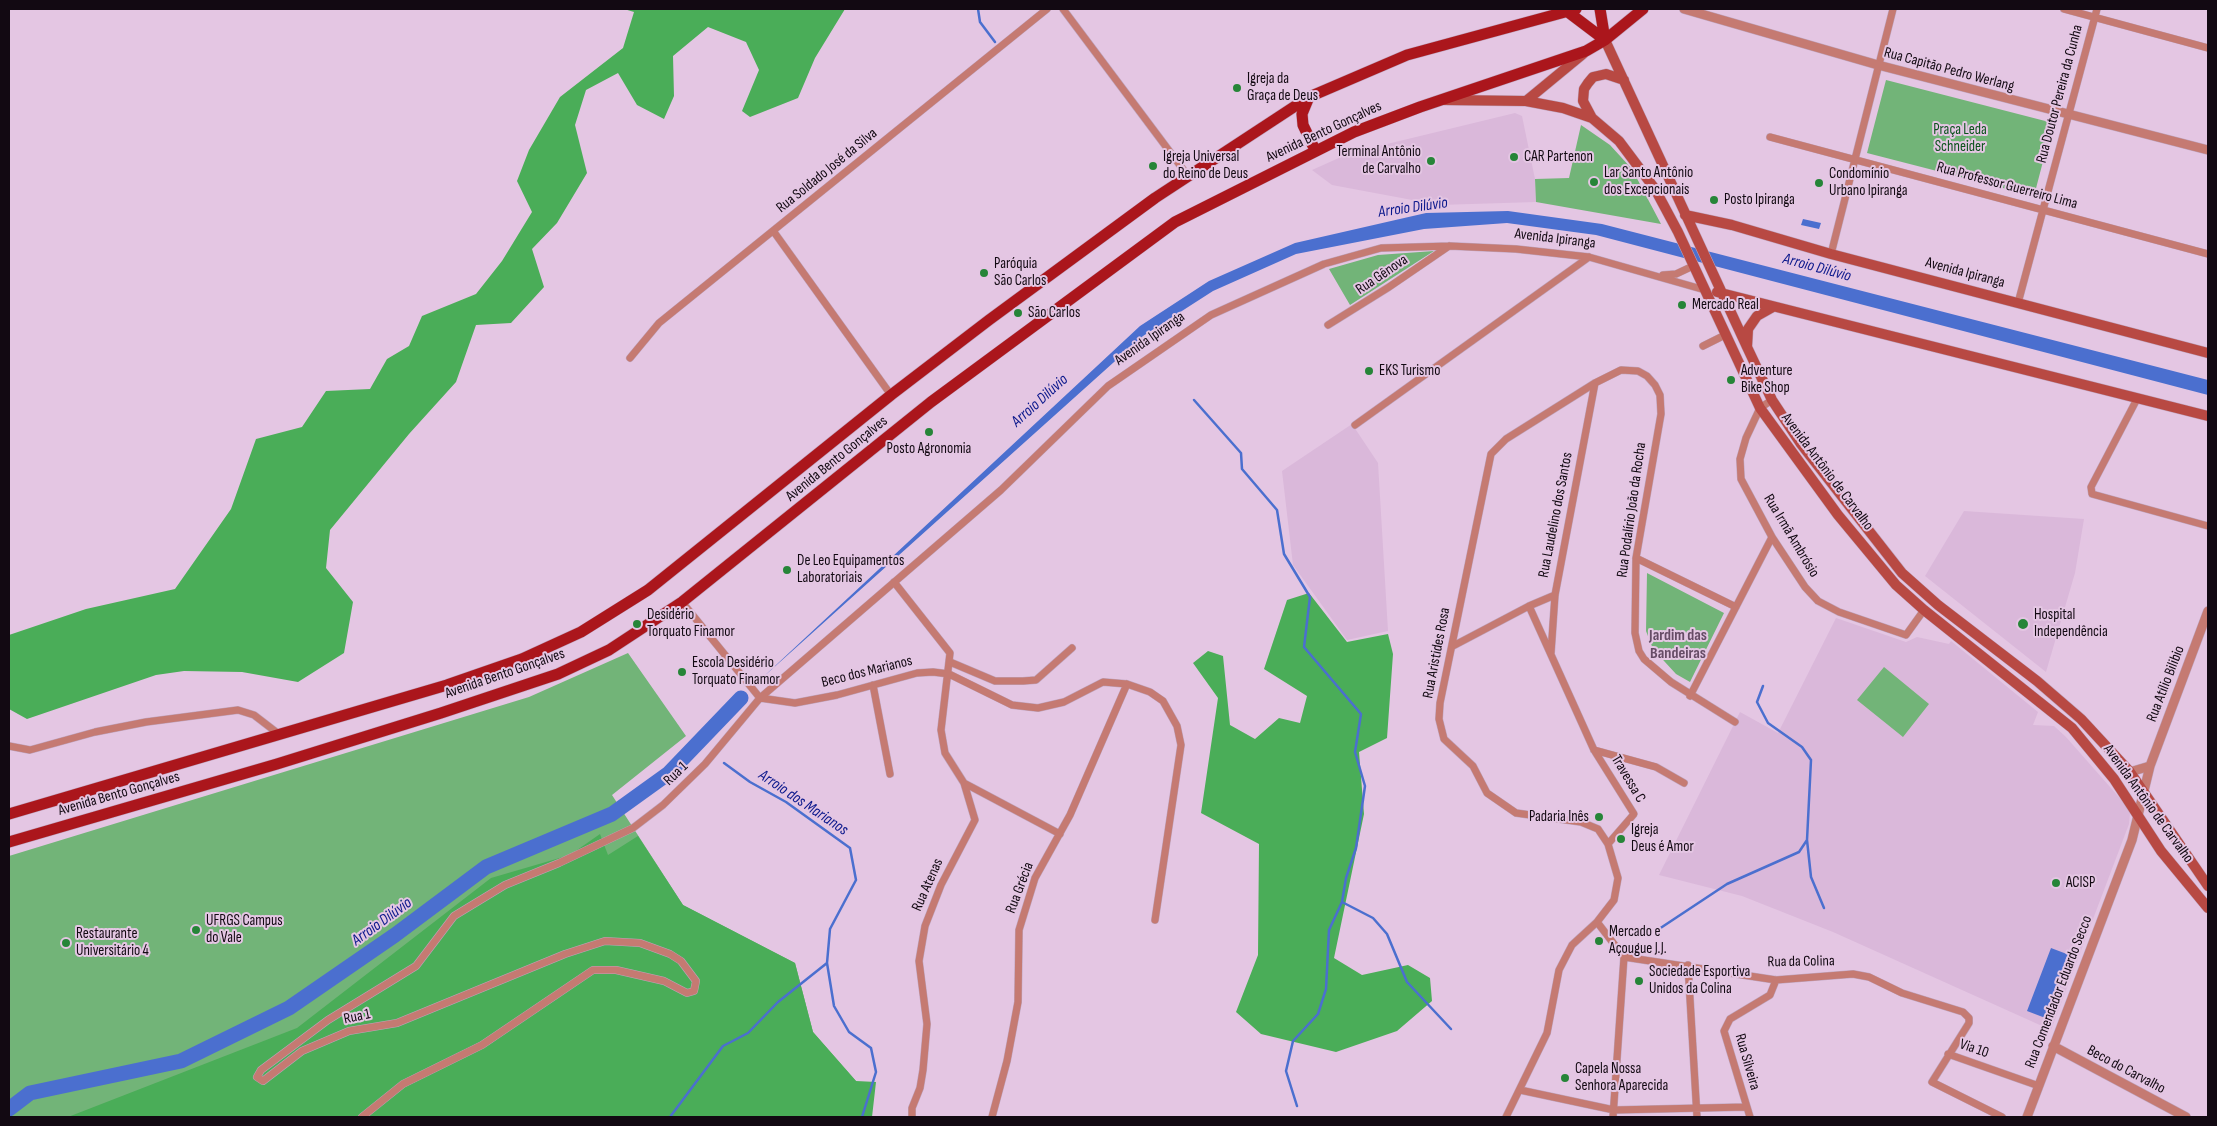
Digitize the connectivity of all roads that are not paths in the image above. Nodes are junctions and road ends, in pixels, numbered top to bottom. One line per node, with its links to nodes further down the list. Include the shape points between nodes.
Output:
1 (1047, 9): 28 (street, Rua Soldado José da Silva)
2 (1062, 9): 25 (street)
3 (1600, 9): 11 (main road)
4 (1643, 9): 11 (main road, Avenida Bento Gonçalves)
5 (1684, 9): 14 (street, Rua Capitão Pedro Werlang)
6 (1893, 9): 14 (street)
7 (2064, 9): 10 (street)
8 (2097, 9): 10 (street, Rua Doutor Pereira da Cunha)
9 (1572, 10): 11 (main road); 16 (main road, Avenida Bento Gonçalves, via 1407,55)
10 (2095, 17): 12 (street); 19 (street, Rua Doutor Pereira da Cunha)
11 (1605, 40): 13 (main road, Avenida Bento Gonçalves); 15 (main road, Avenida Antônio de Carvalho)
12 (2208, 48)
13 (1586, 51): 17 (main road, Avenida Bento Gonçalves); 18 (main road)
14 (1878, 65): 19 (street, Rua Capitão Pedro Werlang); 24 (street)
15 (1624, 80): 20 (main road, via 1606,74 1593,77 1588,82 1583,101); 27 (main road, Avenida Antônio de Carvalho)
16 (1308, 97): 22 (main road, via 1302,114 1303,125); 25 (main road, Avenida Bento Gonçalves)
17 (1439, 100): 18 (main road, Avenida Antônio de Carvalho); 22 (main road, Avenida Bento Gonçalves)
18 (1526, 101): 20 (main road, Avenida Antônio de Carvalho)
19 (2068, 115): 23 (street, Rua Capitão Pedro Werlang); 26 (street, Rua Doutor Pereira da Cunha)
20 (1592, 118): 33 (main road, Avenida Antônio de Carvalho, via 1619,141 1641,168 1678,232)
21 (1770, 138): 24 (street, Rua Professor Guerreiro Lima)
22 (1316, 150): 58 (main road, Avenida Bento Gonçalves, via 1175,222 932,402)
23 (2208, 150)
24 (1855, 159): 26 (street, Rua Professor Guerreiro Lima); 30 (street)
25 (1188, 176): 47 (main road, Avenida Bento Gonçalves)
26 (2043, 211): 31 (street, Rua Professor Guerreiro Lima); 37 (street, Rua Doutor Pereira da Cunha)
27 (1686, 215): 30 (main road, Avenida Ipiranga); 36 (main road, Avenida Antônio de Carvalho)
28 (774, 232): 44 (street, Rua Soldado José da Silva, via 659,323); 47 (street)
29 (1450, 246): 32 (street, Avenida Ipiranga); 39 (street, Rua Gênova); 56 (street, Avenida Ipiranga, via 1381,248 1324,264 1211,315 1108,386 1013,479)
30 (1831, 254): 37 (main road, Avenida Ipiranga)
31 (2208, 254)
32 (1590, 257): 34 (street, Avenida Ipiranga); 52 (street)
33 (1692, 264): 34 (street, Avenida Ipiranga, via 1676,274); 35 (main road, Avenida Antônio de Carvalho)
34 (1660, 276): 35 (street, Avenida Ipiranga)
35 (1705, 290): 36 (main road, Avenida Ipiranga); 40 (main road, Avenida Antônio de Carvalho)
36 (1721, 293): 38 (main road, Avenida Ipiranga); 42 (main road, Avenida Antônio de Carvalho)
37 (2018, 303): 43 (main road, Avenida Ipiranga)
38 (1773, 307): 42 (main road, via 1757,316 1748,329); 49 (main road, Avenida Ipiranga)
39 (1328, 325)
40 (1726, 335): 41 (street); 50 (main road, Avenida Antônio de Carvalho)
41 (1704, 346)
42 (1747, 348): 48 (main road, Avenida Antônio de Carvalho)
43 (2208, 352)
44 (630, 358)
45 (1647, 376): 46 (street, Rua Aristides Rosa, via 1638,371 1621,370); 55 (street, Rua Podalírio João da Rocha, via 1660,396 1661,414)
46 (1595, 383): 57 (street, Rua Laudelino dos Santos); 63 (street, Rua Aristides Rosa, via 1506,439 1491,454)
47 (890, 395): 73 (main road, Avenida Bento Gonçalves, via 648,590 581,632 512,662 447,685)
48 (1772, 400): 50 (street); 77 (main road, Avenida Antônio de Carvalho, via 1801,444 1902,573 2081,719)
49 (2137, 400): 51 (main road, Avenida Ipiranga); 53 (street, via 2092,487 2092,494)
50 (1760, 408): 54 (street, Rua Irmã Ambrósio, via 1740,459 1741,479); 61 (main road, Avenida Antônio de Carvalho, via 1838,516 1896,585)
51 (2208, 416)
52 (1355, 425)
53 (2208, 526)
54 (1772, 537): 60 (street); 61 (street, Rua Irmã Ambrósio, via 1805,587 1818,601 1839,612 1906,634)
55 (1636, 558): 60 (street); 70 (street, Rua Podalírio João da Rocha, via 1639,651 1658,672)
56 (894, 582): 66 (street, via 947,648); 71 (street, Avenida Ipiranga)
57 (1555, 595): 59 (street); 65 (street, Rua Laudelino dos Santos)
58 (682, 602): 71 (street); 86 (main road, Avenida Bento Gonçalves, via 609,650 558,674 277,764)
59 (1529, 606): 63 (street); 65 (street, Rua Laudelino dos Santos)
60 (1736, 607): 70 (street)
61 (1924, 610): 79 (main road, Avenida Antônio de Carvalho, via 2072,728)
62 (2208, 611): 76 (street, Rua Atílio Bilibio)
63 (1452, 646): 87 (street, Rua Aristides Rosa, via 1439,719 1444,739 1474,766 1487,794 1516,813 1581,822 1598,829)
64 (1072, 648): 66 (street, via 1036,680 995,681)
65 (1551, 653): 75 (street, Rua Laudelino dos Santos)
66 (950, 662): 67 (street, Rua Atenas)
67 (949, 674): 68 (street, Beco dos Marianos, via 1012,705 1038,708 1064,702 1103,682); 69 (street, Beco dos Marianos, via 917,673); 80 (street, Rua Atenas, via 941,730 945,753)
68 (1127, 684): 85 (street, Rua Grécia); 90 (street, Beco dos Marianos, via 1150,692 1163,702 1177,726 1181,746)
69 (873, 685): 71 (street, Beco dos Marianos, via 795,703); 78 (street)
70 (1690, 696): 72 (street, Rua Podalírio João da Rocha)
71 (760, 698): 102 (street, Rua 1, via 705,764 663,805 633,828 505,885 454,916 416,966 328,1020 257,1076 263,1081 302,1050 349,1031 397,1023 565,954 605,941 640,943 670,954 681,961 696,981 694,991 687,993 664,980 616,970 593,970 482,1045 403,1084)
72 (1735, 722)
73 (280, 736): 74 (street, via 254,715 238,710 146,722 30,750); 83 (main road, Avenida Bento Gonçalves)
74 (9, 746)
75 (1594, 750): 81 (street, via 1656,767); 87 (street, Travessa C, via 1634,814)
76 (2150, 766): 77 (street); 82 (street, Rua Atílio Bilibio)
77 (2130, 772): 82 (main road, Avenida Antônio de Carvalho)
78 (890, 774)
79 (2114, 778): 82 (main road); 84 (main road, Avenida Antônio de Carvalho)
80 (964, 783): 85 (street); 103 (street, Rua Atenas, via 975,820 941,885 926,926 920,960 927,1024 924,1070)
81 (1684, 783)
82 (2143, 790): 84 (street, Rua Comendador Eduardo Secco); 88 (main road, Avenida Antônio de Carvalho)
83 (9, 814)
84 (2139, 820): 89 (main road, Avenida Antônio de Carvalho); 95 (street, Rua Comendador Eduardo Secco)
85 (1060, 834): 104 (street, Rua Grécia, via 1035,878 1019,930 1018,1002 1007,1062)
86 (9, 842)
87 (1608, 844): 91 (street, Rua Aristides Rosa, via 1618,878 1614,900)
88 (2208, 886)
89 (2208, 908)
90 (1155, 920)
91 (1597, 922): 92 (street); 98 (street, Rua Aristides Rosa, via 1572,945 1559,970 1547,1033)
92 (1624, 957): 93 (street, Rua da Colina); 101 (street)
93 (1688, 965): 94 (street, Rua da Colina); 100 (street)
94 (1776, 980): 96 (street, Rua da Colina, via 1853,974 1963,1012 1969,1023); 99 (street, Rua Silveira, via 1770,995 1730,1019 1724,1032)
95 (2053, 1046): 97 (street, Rua Comendador Eduardo Secco); 110 (street, Beco do Carvalho)
96 (1948, 1054): 97 (street, Via 10); 108 (street, Via 10, via 1932,1082)
97 (2039, 1086): 109 (street, Rua Comendador Eduardo Secco)
98 (1520, 1090): 101 (street); 105 (street, Rua Aristides Rosa)
99 (1746, 1107): 100 (street); 107 (street, Rua Silveira)
100 (1697, 1108): 101 (street); 106 (street)
101 (1614, 1113)
102 (362, 1117)
103 (912, 1117)
104 (992, 1117)
105 (1506, 1117)
106 (1696, 1117)
107 (1750, 1117)
108 (2002, 1117)
109 (2027, 1117)
110 (2186, 1117)

